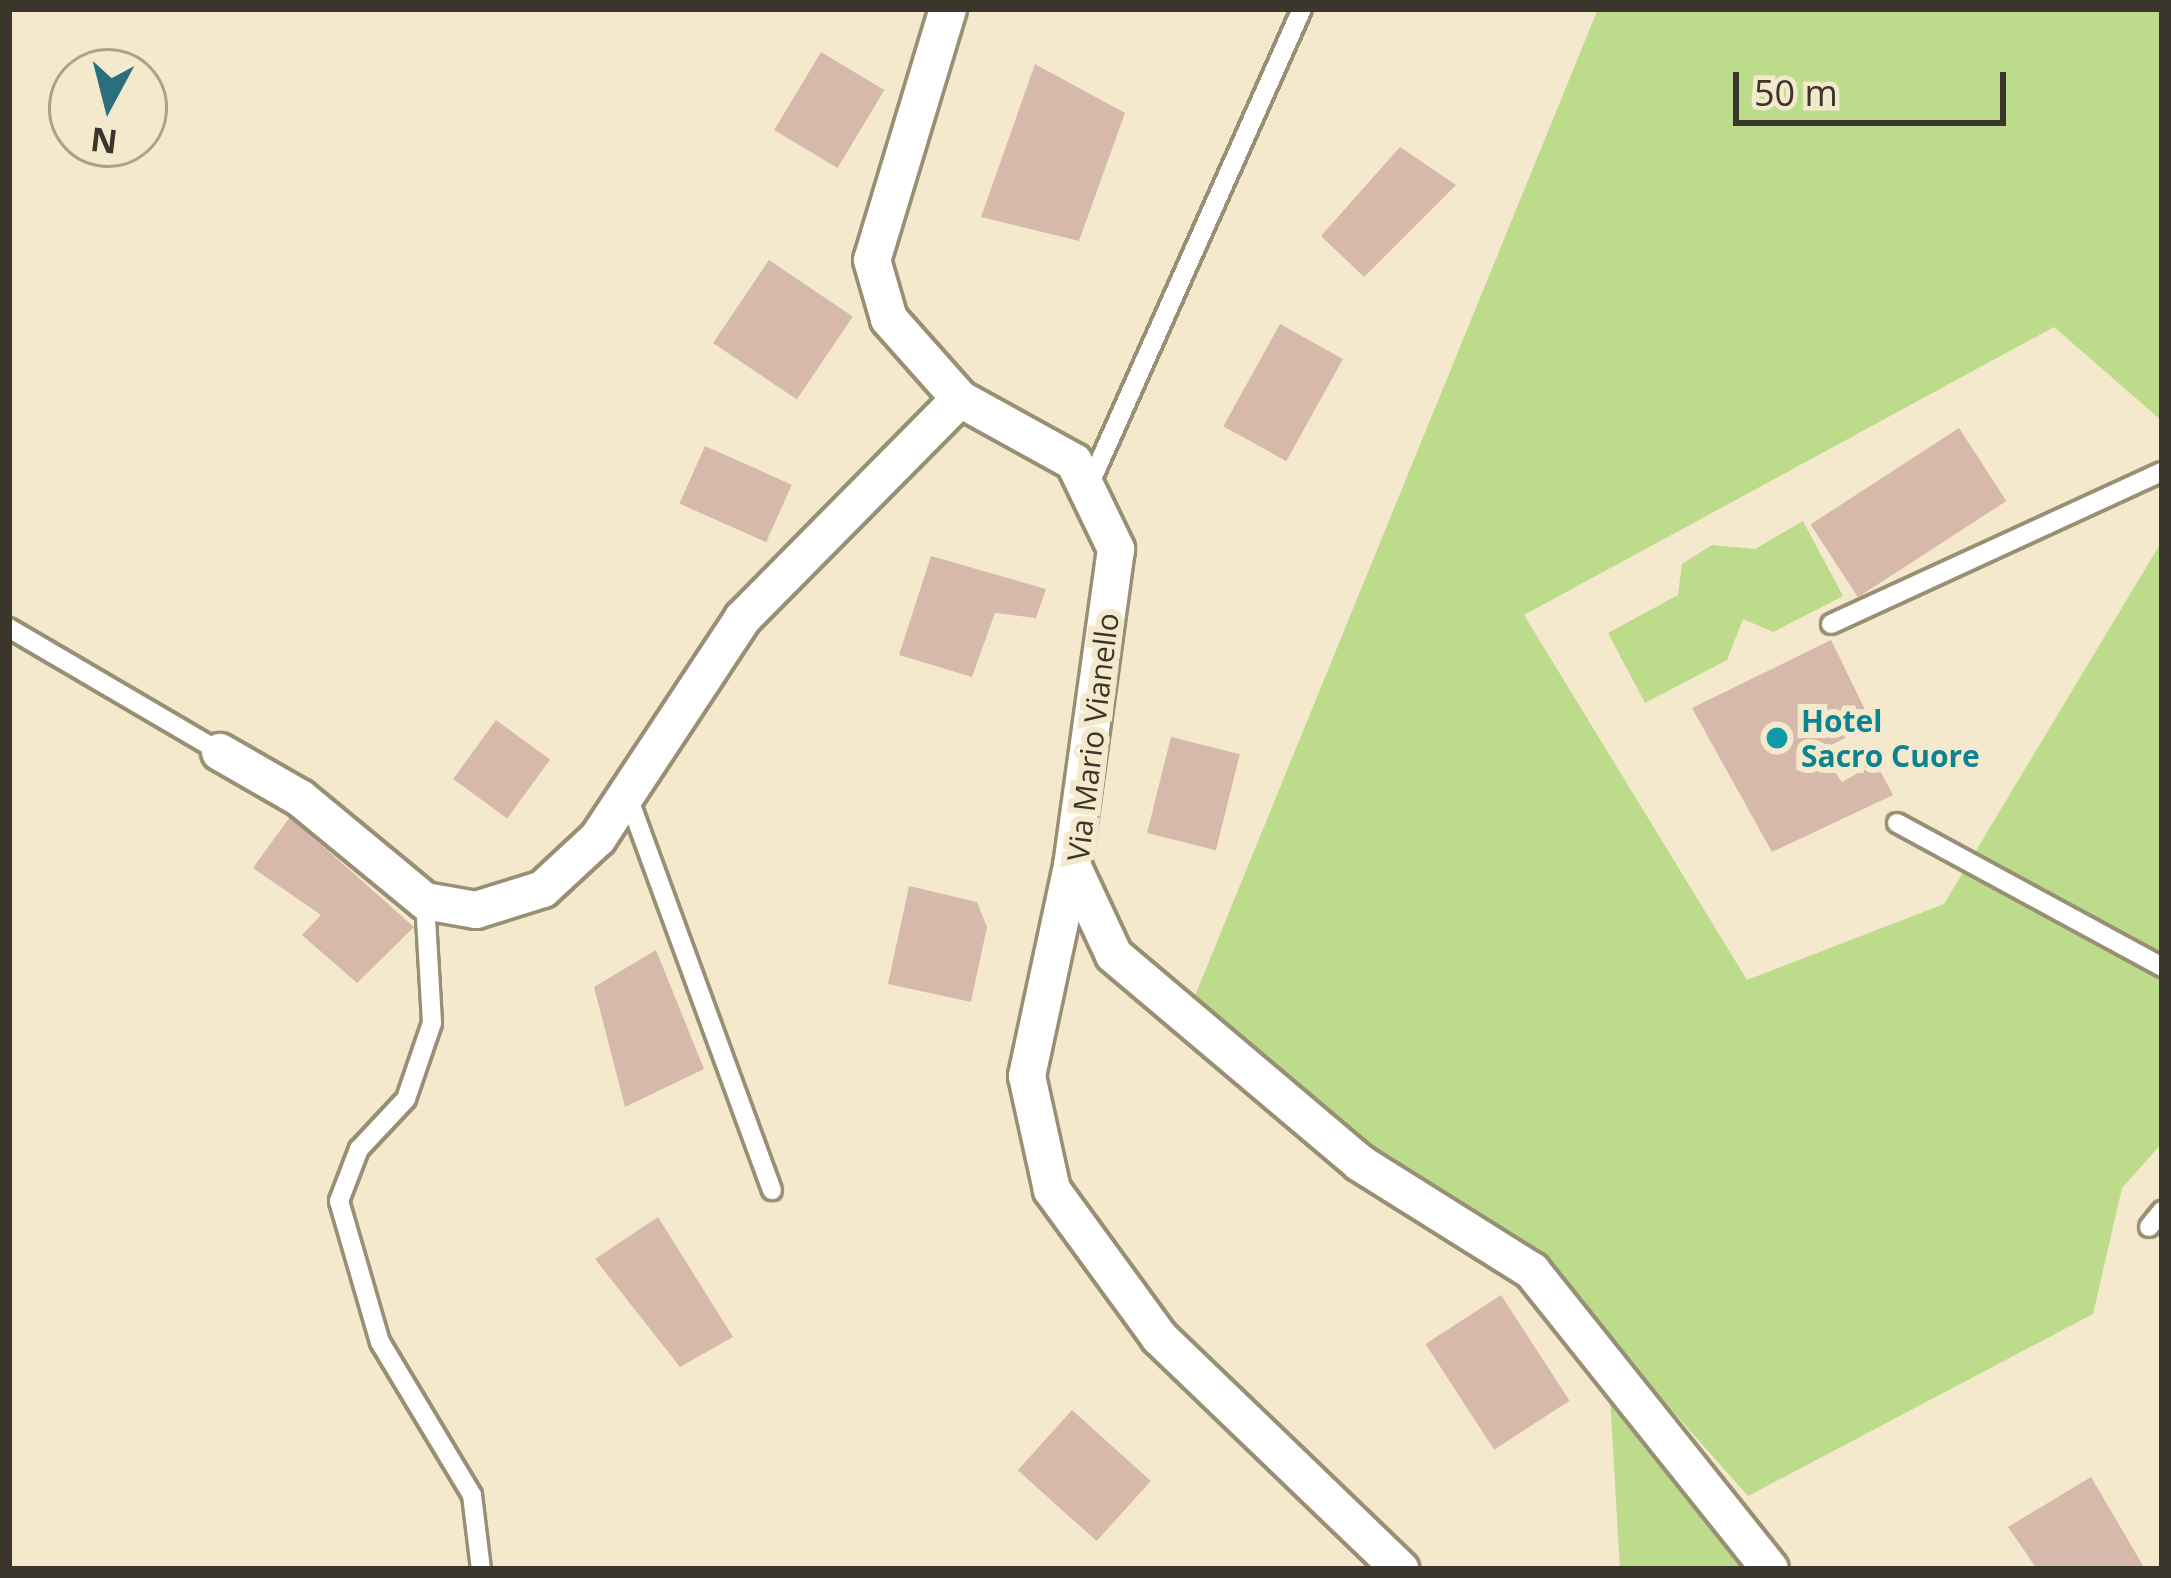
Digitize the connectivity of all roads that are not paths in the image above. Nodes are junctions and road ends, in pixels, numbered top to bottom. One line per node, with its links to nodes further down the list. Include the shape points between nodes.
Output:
1 (948, 9): 3 (street, Via Mario Vianello, via 872,260 889,319)
2 (1302, 9): 5 (lane)
3 (960, 398): 5 (street, Via Mario Vianello, via 1074,462); 9 (street, via 743,618)
4 (2162, 472): 6 (lane)
5 (1087, 490): 11 (street, Via Mario Vianello, via 1116,549)
6 (1831, 624)
7 (9, 628): 8 (lane)
8 (220, 752): 12 (street, via 300,797)
9 (627, 794): 12 (street, via 543,889 476,910); 14 (lane)
10 (1897, 823): 13 (lane)
11 (1072, 866): 16 (street, via 1027,1076 1052,1190 1159,1337); 17 (street, Via Mario Vianello, via 1114,955 1360,1162 1532,1270)
12 (425, 901): 15 (lane, via 432,1023 406,1100 359,1149 339,1201 380,1342 472,1495)
13 (2162, 967)
14 (772, 1190)
15 (481, 1569)
16 (1400, 1569)
17 (1770, 1569)

